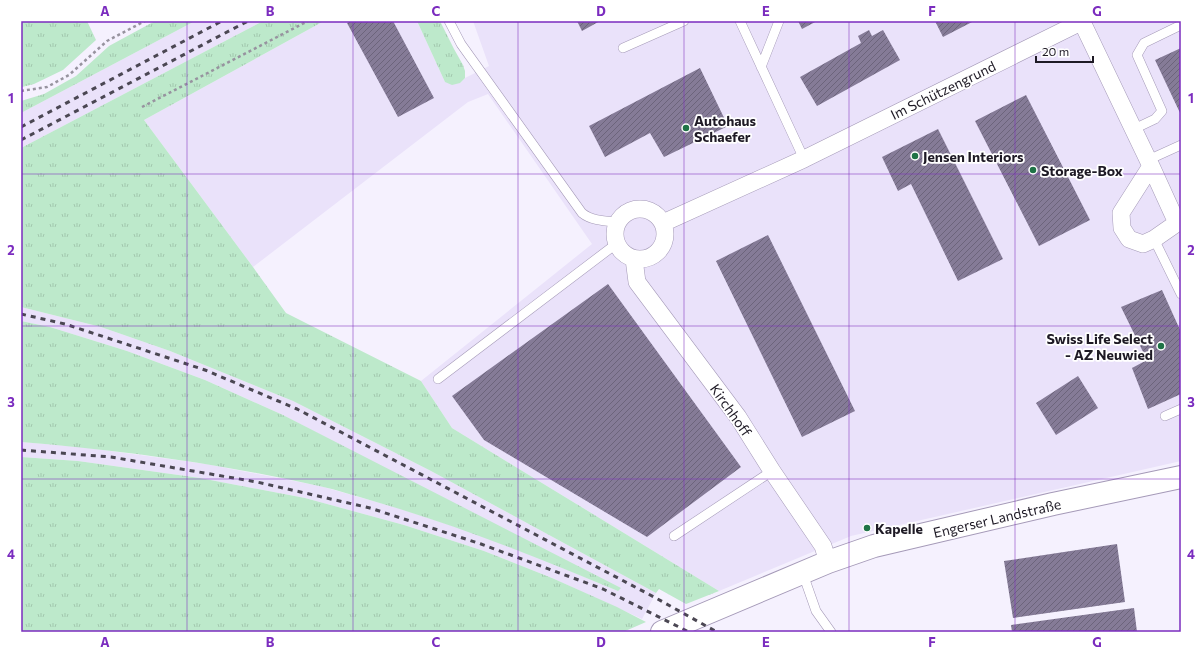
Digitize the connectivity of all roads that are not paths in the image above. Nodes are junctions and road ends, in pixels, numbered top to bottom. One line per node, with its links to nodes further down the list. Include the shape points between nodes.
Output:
1 (449, 21): 13 (lane, via 461,44 582,212 593,219)
2 (684, 21): 7 (lane)
3 (740, 21): 8 (lane)
4 (778, 21): 8 (lane)
5 (1082, 21): 9 (street, Im Schützengrund); 11 (street, Im Schützengrund)
6 (1181, 26): 9 (lane, via 1144,43 1136,55 1162,111 1155,119)
7 (623, 48)
8 (761, 66): 11 (lane)
9 (1134, 130): 12 (street, Im Schützengrund)
10 (1181, 144): 12 (lane)
11 (804, 159): 14 (street, Im Schützengrund)
12 (1150, 163): 15 (street, Im Schützengrund); 16 (street, Im Schützengrund, via 1121,213 1122,228 1129,239 1143,244)
13 (617, 222): 14 (street, via 634,209 654,213); 17 (street, via 614,229)
14 (663, 224): 18 (street, via 664,242 660,250 648,258)
15 (1179, 225): 16 (street, Im Schützengrund)
16 (1154, 239): 19 (lane)
17 (616, 244): 18 (street, via 621,252); 20 (lane)
18 (634, 259): 23 (street, Kirchhoff, via 637,282 738,417)
19 (1181, 294)
20 (438, 379)
21 (1181, 409): 22 (lane)
22 (1165, 416)
23 (772, 471): 25 (lane); 26 (street, Kirchhoff, via 823,546)
24 (1181, 477): 26 (main road, Engerser Landstraße, via 874,546)
25 (674, 536)
26 (828, 562): 27 (main road, Engerser Landstraße)
27 (803, 574): 28 (main road, Engerser Landstraße); 29 (lane, via 816,611)
28 (662, 632)
29 (831, 632)

